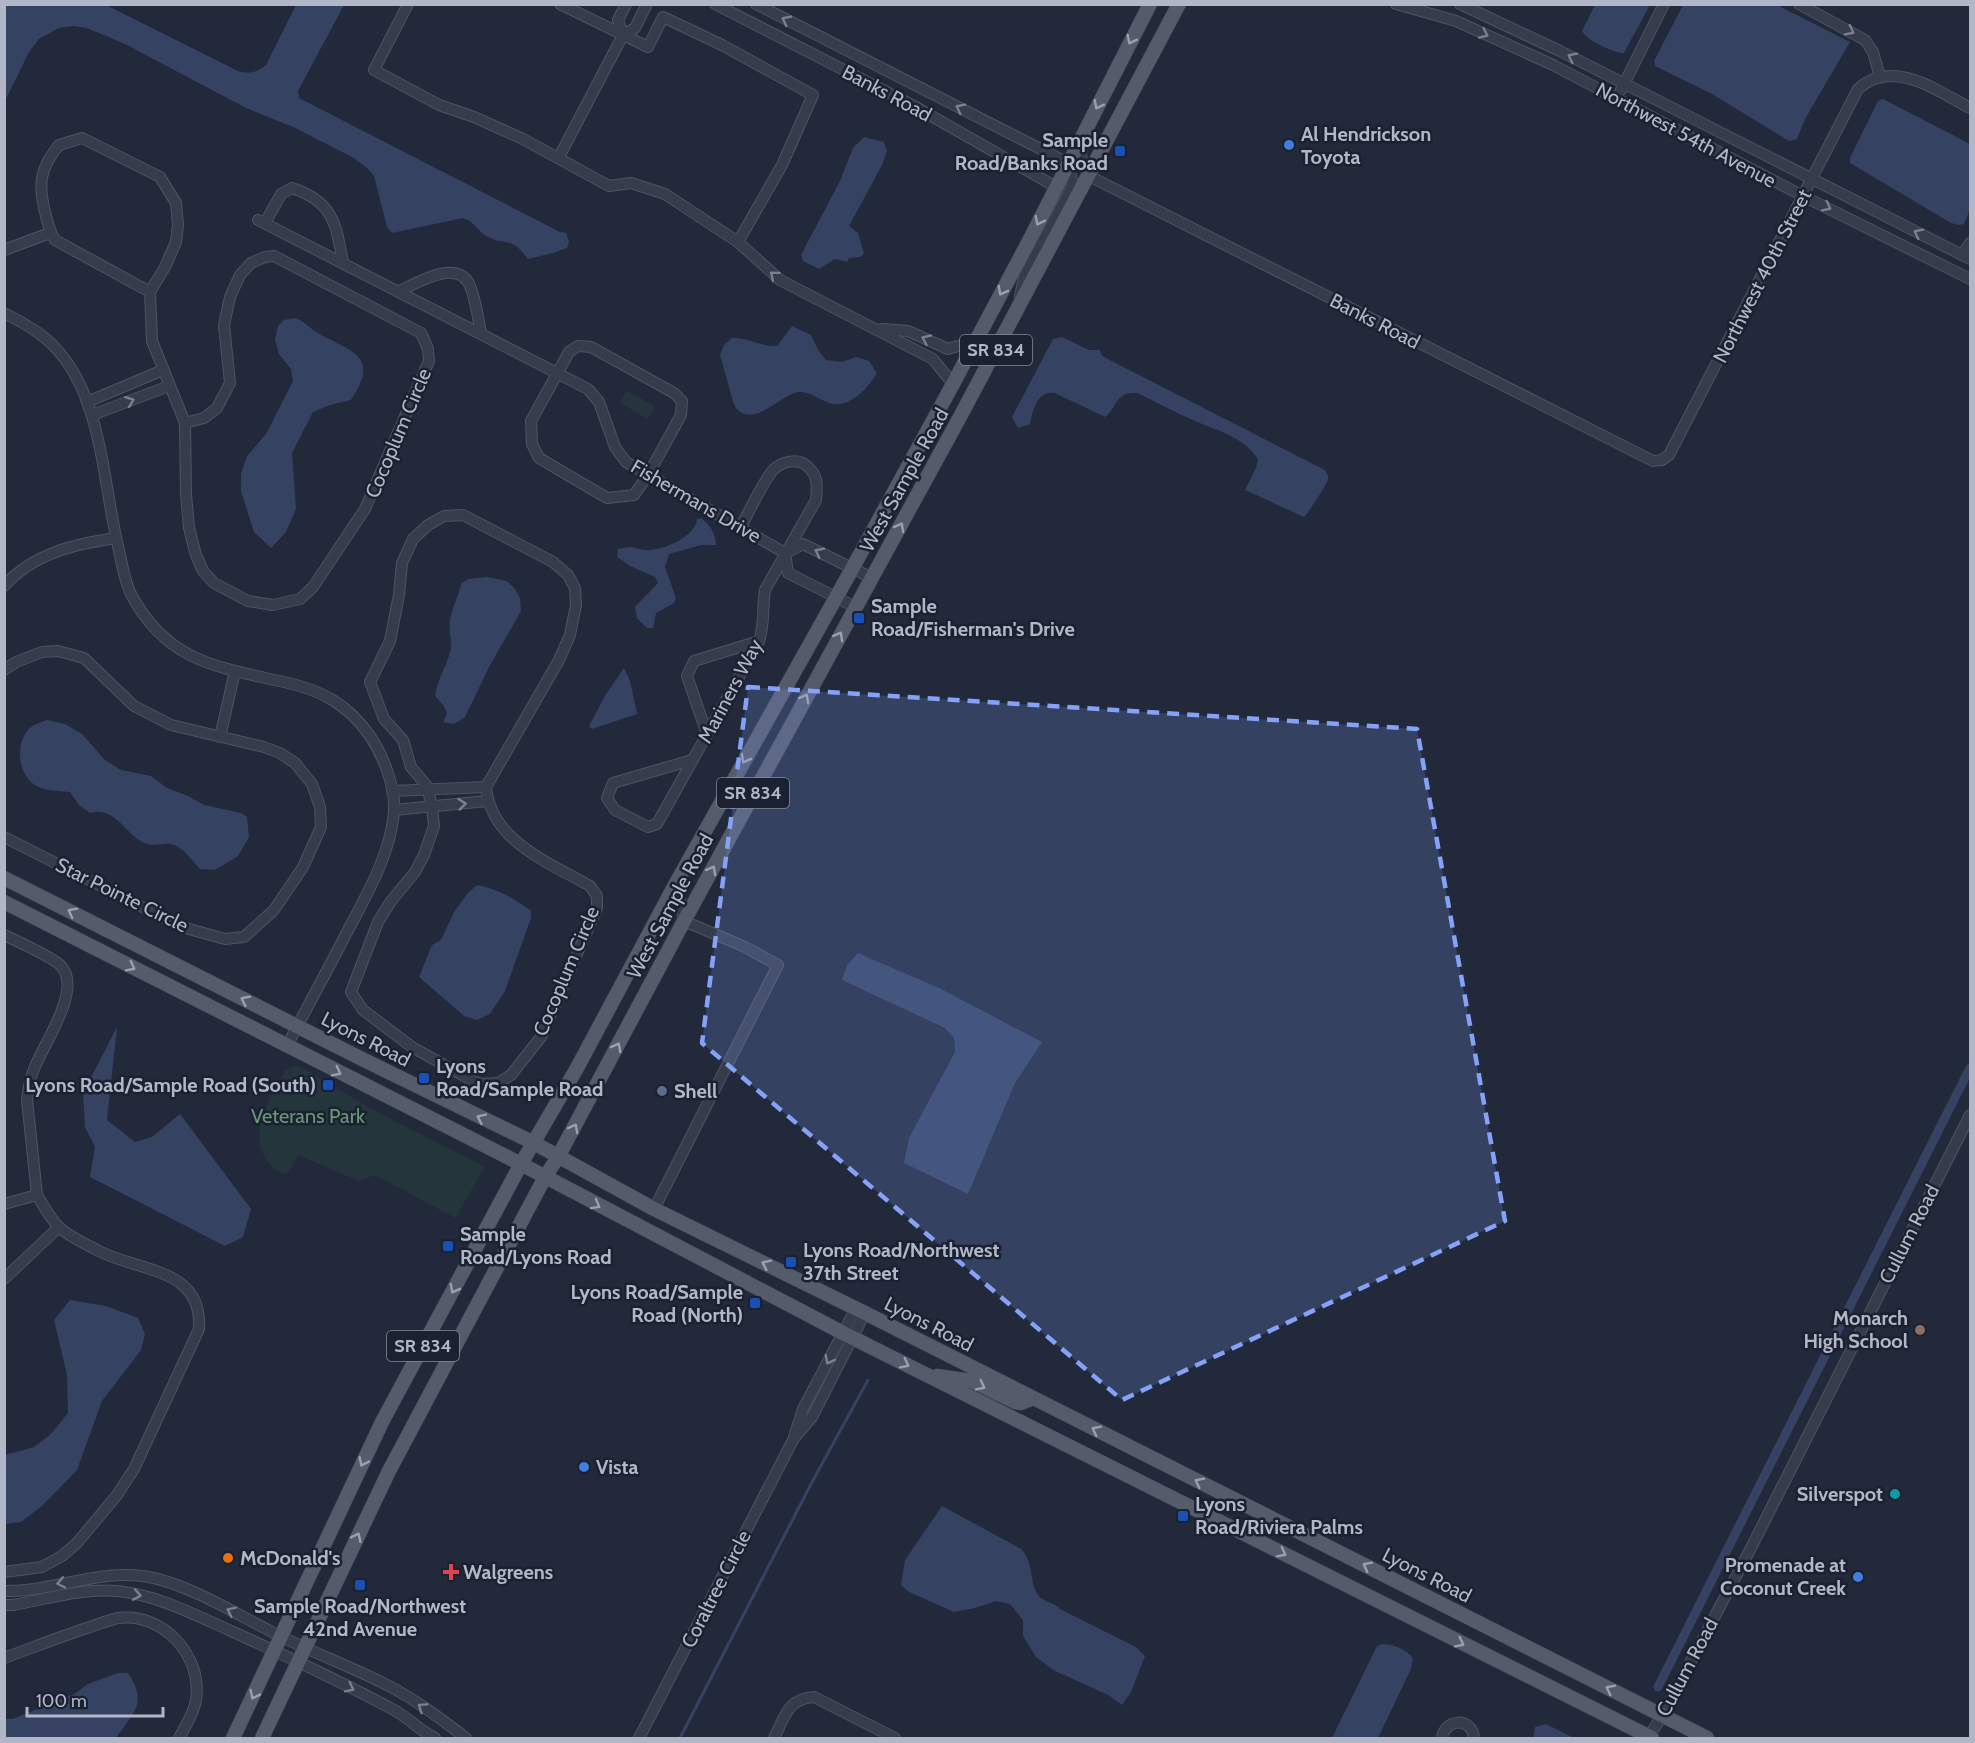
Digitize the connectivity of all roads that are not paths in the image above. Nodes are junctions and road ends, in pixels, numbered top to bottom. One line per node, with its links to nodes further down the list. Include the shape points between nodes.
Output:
1 (408, 4): 19 (street, via 374,70 439,105 474,117)
2 (560, 4): 13 (street)
3 (626, 4): 13 (street, via 618,20)
4 (647, 4): 13 (street, via 635,28)
5 (716, 4): 23 (street, Banks Road, via 914,106)
6 (756, 4): 20 (street, Banks Road, one-way to 6)
7 (1150, 4): 18 (main road, West Sample Road / SR 834, one-way to 18)
8 (1179, 4): 21 (main road, West Sample Road / SR 834)
9 (1396, 4): 16 (street, Northwest 54th Avenue, one-way to 16, via 1456,21)
10 (1460, 4): 15 (street, Northwest 54th Avenue, one-way to 10)
11 (1664, 4): 15 (street)
12 (1799, 4): 14 (street, one-way to 14, via 1865,40)
13 (623, 35): 19 (street); 26 (street, via 648,47 663,17 813,95 782,165)
14 (1880, 76): 17 (street, via 1906,77); 22 (street, Northwest 40th Street, via 1858,89)
15 (1624, 84): 16 (street); 22 (street, Northwest 54th Avenue)
16 (1617, 98): 24 (street, Northwest 54th Avenue)
17 (1971, 108)
18 (1083, 134): 20 (main road, West Sample Road / SR 834); 21 (street, via 1081,157)
19 (559, 158): 26 (street, via 609,186 631,183 665,194)
20 (1068, 164): 23 (main road, West Sample Road / SR 834); 34 (street, via 1074,185 1024,278)
21 (1089, 176): 34 (main road, West Sample Road / SR 834); 46 (street, Banks Road, via 1653,461)
22 (1812, 180): 24 (street, Northwest 40th Street); 29 (street, Northwest 54th Avenue, one-way to 22)
23 (1056, 187): 38 (main road, West Sample Road / SR 834, one-way to 38)
24 (1803, 196): 31 (street, Northwest 54th Avenue, one-way to 31); 46 (street, Northwest 40th Street, via 1669,455)
25 (50, 233): 28 (street); 33 (street, via 55,240); 33 (street, via 40,180 59,145 82,138 160,177 176,203 178,225 169,259)
26 (738, 242): 36 (street, one-way to 26, via 780,280)
27 (1971, 243): 29 (street)
28 (4, 250)
29 (1966, 257)
30 (343, 263): 30 (street, Fishermans Drive, via 328,210 319,200 292,188 281,194 261,221); 32 (street, Fishermans Drive)
31 (1971, 279)
32 (399, 291): 37 (street, Fishermans Drive); 37 (street, via 442,273 462,276 470,284)
33 (150, 292): 39 (street, Cocoplum Circle, via 152,341)
34 (1017, 311): 52 (main road, West Sample Road / SR 834, one-way to 34)
35 (4, 312): 43 (street, via 46,339 60,353)
36 (876, 328): 38 (street, one-way to 36, via 948,349 908,331); 41 (street, via 933,359)
37 (481, 333): 40 (street, Fishermans Drive)
38 (975, 341): 41 (main road, West Sample Road / SR 834)
39 (163, 370): 42 (street, Cocoplum Circle); 43 (street)
40 (557, 372): 47 (street, Fishermans Drive, via 588,389 599,402 615,447 626,462); 47 (street, via 531,421 532,444 539,458 607,498 634,495); 47 (street, via 569,352 578,346 591,347 682,401 681,415)
41 (953, 384): 51 (main road, West Sample Road / SR 834)
42 (169, 386): 44 (street, one-way to 42); 45 (street, Cocoplum Circle)
43 (87, 402): 44 (street)
44 (92, 415): 49 (street)
45 (185, 423): 45 (street, Cocoplum Circle, via 204,418 217,408 230,383 224,325 230,297 240,275 251,263 265,257 274,256 422,333 428,349 429,361 365,509 313,587 300,599 273,605 248,601 214,583 203,571 189,528)
46 (1662, 460)
47 (648, 475): 48 (street, Fishermans Drive)
48 (740, 528): 50 (street, Fishermans Drive); 50 (street, Mariners Way, via 774,469 789,461 804,463 816,474 816,500)
49 (116, 538): 53 (street, via 54,551); 58 (street, via 130,592 157,633 198,660)
50 (785, 553): 51 (street, one-way to 50, via 803,544); 54 (street, via 788,573); 56 (street, Mariners Way, via 765,590)
51 (852, 569): 52 (street); 54 (main road, West Sample Road / SR 834)
52 (872, 578): 55 (main road, West Sample Road / SR 834)
53 (4, 586)
54 (836, 598): 55 (street); 70 (main road, West Sample Road / SR 834, one-way to 70)
55 (855, 607): 72 (main road, West Sample Road / SR 834, one-way to 55)
56 (759, 641): 59 (street, Mariners Way); 59 (street, via 694,661 687,676)
57 (4, 670): 60 (street, Star Pointe Circle, via 42,652 58,651 84,658 134,706 171,725)
58 (235, 671): 60 (street); 63 (street, via 304,686 325,694 346,709 378,748)
59 (707, 734): 61 (street, Mariners Way)
60 (220, 736): 68 (street, Star Pointe Circle, via 264,747 295,763 312,784 320,807 321,826 303,867 274,910 244,938 225,939 182,927)
61 (692, 760): 61 (street, Mariners Way, via 613,783 608,798 615,810 639,823 648,827 657,824)
62 (486, 787): 64 (street); 64 (street, Cocoplum Circle, via 559,660 570,635 575,588 568,575 553,562 463,515 444,516 413,539 402,563 393,631 370,682 384,719 403,740 411,767); 65 (street, Cocoplum Circle)
63 (392, 791): 64 (street); 67 (street)
64 (428, 791): 66 (street, Cocoplum Circle)
65 (487, 801): 66 (street, one-way to 65); 66 (street, Cocoplum Circle, via 506,833 518,844 590,886 597,896 597,908 541,1037 511,1075 498,1083 473,1081 412,1047 363,1010 351,992 378,921 424,855 434,826)
66 (432, 807): 67 (street)
67 (394, 810): 74 (street, via 386,853)
68 (4, 837)
69 (4, 878): 74 (main road, Lyons Road, one-way to 69)
70 (676, 883): 72 (street); 77 (main road, West Sample Road / SR 834)
71 (4, 902): 75 (main road, one-way to 75)
72 (684, 921): 78 (main road, West Sample Road / SR 834, one-way to 72); 83 (street, via 778,964)
73 (4, 935): 81 (street, via 61,966 69,985 28,1086)
74 (297, 1027): 75 (street); 77 (main road, Lyons Road, one-way to 74)
75 (287, 1046): 79 (main road, one-way to 79)
76 (1971, 1115): 100 (street, Cullum Road)
77 (534, 1143): 78 (main road, Lyons Road); 79 (main road, West Sample Road / SR 834)
78 (558, 1157): 80 (main road, West Sample Road / SR 834); 83 (main road, Lyons Road)
79 (521, 1164): 80 (main road); 95 (main road, West Sample Road / SR 834, one-way to 95, via 382,1422)
80 (545, 1177): 87 (main road, one-way to 87); 96 (main road, West Sample Road / SR 834, one-way to 80, via 389,1471)
81 (37, 1196): 82 (street); 84 (street)
82 (4, 1204)
83 (654, 1209): 86 (main road, Lyons Road, one-way to 83)
84 (59, 1227): 85 (street); 90 (street, via 103,1253 171,1276 196,1300 199,1329 134,1469 117,1495 62,1556 42,1567)
85 (4, 1279)
86 (860, 1311): 87 (street, Coraltree Circle); 89 (main road, Lyons Road)
87 (848, 1335): 88 (main road, one-way to 88); 106 (street, Coraltree Circle, via 812,1417 793,1440)
88 (926, 1375): 89 (main road, one-way to 89, via 972,1381 1015,1402); 94 (main road, one-way to 94)
89 (1033, 1398): 92 (main road, Lyons Road, one-way to 89)
90 (4, 1572)
91 (4, 1591): 95 (street, one-way to 91, via 180,1586 149,1577 92,1577)
92 (1420, 1592): 94 (main road); 100 (main road, Lyons Road, one-way to 92)
93 (4, 1605): 97 (street, one-way to 97, via 90,1591 146,1596)
94 (1408, 1616): 111 (main road, one-way to 111)
95 (281, 1637): 96 (street); 97 (main road, West Sample Road / SR 834)
96 (305, 1647): 99 (main road, West Sample Road / SR 834); 105 (street, one-way to 96, via 386,1684)
97 (275, 1651): 99 (street); 102 (main road, West Sample Road / SR 834, one-way to 102)
98 (4, 1658): 101 (street, via 116,1618 132,1617 151,1623 182,1644 191,1664 196,1700)
99 (298, 1663): 103 (main road, West Sample Road / SR 834); 104 (street, one-way to 104, via 396,1711)
100 (1662, 1716): 111 (street, Cullum Road); 112 (main road, Lyons Road)
101 (179, 1738)
102 (233, 1738)
103 (262, 1738)
104 (435, 1738)
105 (466, 1738)
106 (639, 1738)
107 (774, 1738): 108 (street, via 791,1705 814,1697)
108 (895, 1738)
109 (1442, 1738): 110 (street, via 1450,1724 1460,1722 1469,1726)
110 (1474, 1738)
111 (1648, 1738)
112 (1707, 1738)

